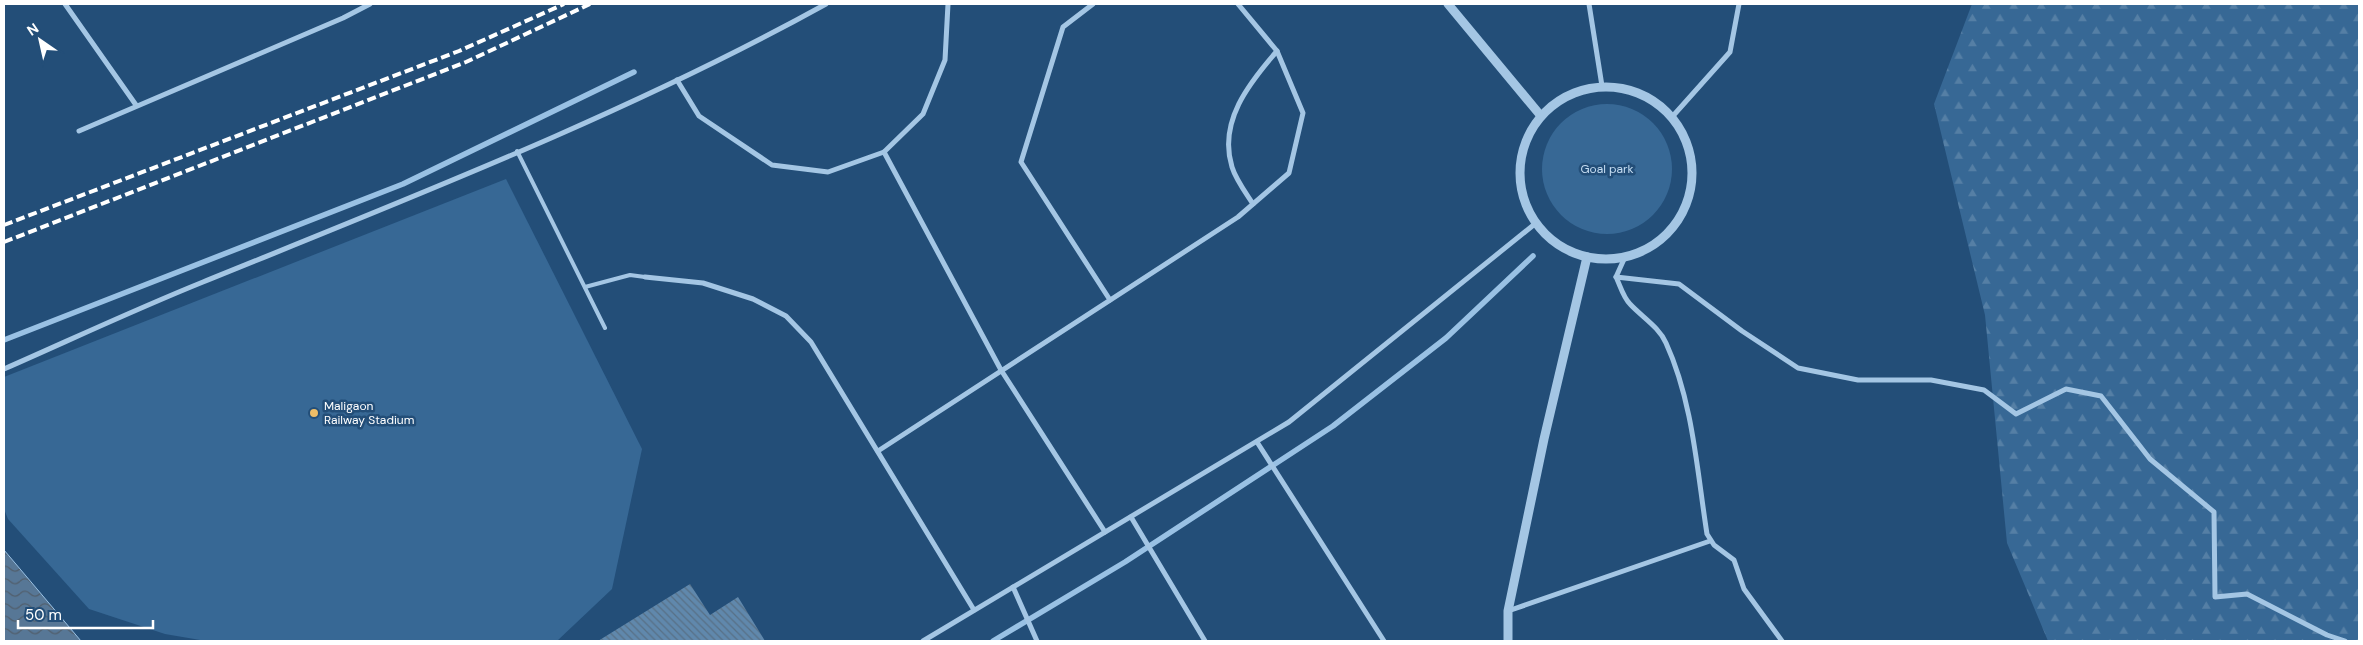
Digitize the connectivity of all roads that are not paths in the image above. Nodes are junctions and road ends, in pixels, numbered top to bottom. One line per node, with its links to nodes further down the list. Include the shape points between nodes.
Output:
1 (65, 4): 13 (street)
2 (370, 4): 13 (street)
3 (826, 4): 11 (street)
4 (948, 4): 18 (street, via 945,60 923,114)
5 (1093, 4): 26 (street, via 1063,27 1021,162)
6 (1238, 4): 10 (street)
7 (1448, 4): 14 (street)
8 (1589, 4): 12 (street)
9 (1739, 4): 15 (street, via 1730,52)
10 (1277, 51): 19 (street, via 1247,89 1235,110 1228,136 1233,170); 19 (street, via 1303,113 1289,173)
11 (677, 80): 17 (street); 18 (street, via 699,116 772,166 828,172)
12 (1602, 86): 14 (street, via 1579,90 1558,101); 15 (street, via 1627,88 1651,98)
13 (136, 105): 16 (street)
14 (1541, 116): 20 (street, via 1526,141 1520,169 1523,198)
15 (1672, 116): 22 (street, via 1684,132 1691,154 1693,176 1689,198 1680,219 1665,236 1647,249)
16 (79, 131)
17 (517, 152): 25 (lane); 28 (street)
18 (884, 152): 29 (street)
19 (1253, 204): 26 (street)
20 (1536, 223): 21 (street, via 1550,239); 30 (street, via 1289,422)
21 (1587, 257): 22 (street); 37 (street)
22 (1625, 257): 24 (street)
23 (645, 277): 25 (lane, via 630,275); 31 (street, via 703,282 753,299 786,316 811,342)
24 (1616, 277): 34 (street, via 1628,303 1665,341 1679,376); 44 (street, via 1679,284 1798,368 1858,380 1931,380 1984,390 2016,414 2066,389 2101,396 2150,459 2214,512 2215,597 2247,594)
25 (585, 287): 27 (lane)
26 (1110, 300): 29 (street)
27 (605, 328)
28 (4, 369)
29 (1001, 370): 31 (street); 33 (street)
30 (1257, 442): 32 (street); 41 (street)
31 (878, 451): 36 (street)
32 (1131, 516): 33 (street); 40 (street)
33 (1104, 532): 35 (street)
34 (1710, 541): 37 (street); 43 (street, via 1734,560 1744,589)
35 (1013, 587): 36 (street); 39 (street)
36 (974, 610): 38 (street)
37 (1508, 611): 42 (street)
38 (923, 641)
39 (1037, 641)
40 (1205, 641)
41 (1384, 641)
42 (1508, 641)
43 (1782, 641)
44 (2345, 641)

